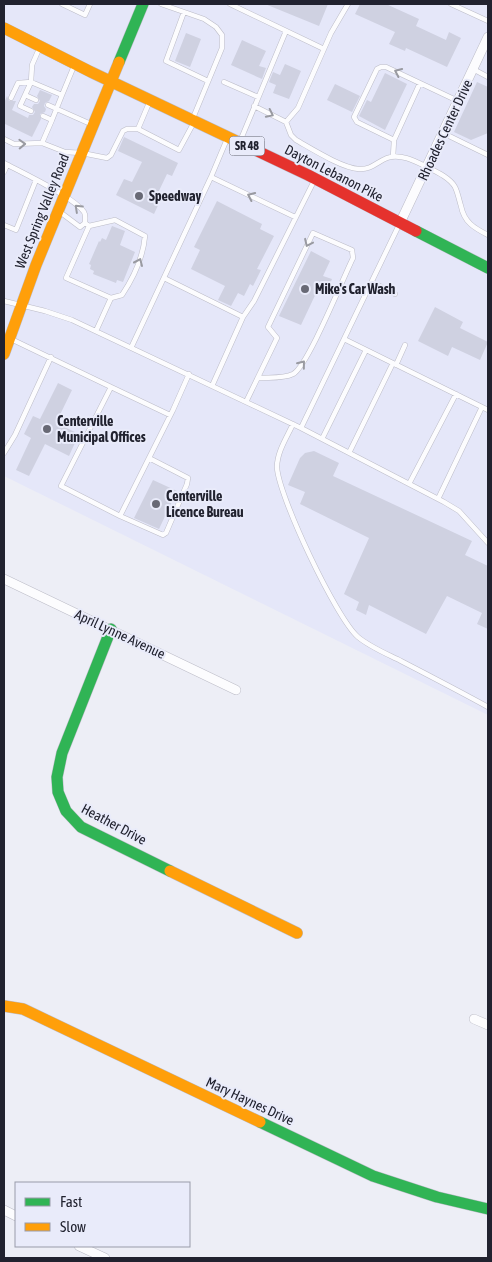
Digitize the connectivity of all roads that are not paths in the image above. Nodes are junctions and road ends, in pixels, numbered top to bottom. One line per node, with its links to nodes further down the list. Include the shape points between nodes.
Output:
1 (62, 4): 2 (lane, via 85,15)
2 (90, 4)
3 (143, 4): 18 (street, West Spring Valley Road)
4 (160, 4): 8 (lane)
5 (230, 4): 11 (lane)
6 (348, 4): 14 (lane)
7 (451, 4): 9 (lane)
8 (184, 12): 19 (lane, via 204,19 222,35 222,48); 19 (lane, via 166,61)
9 (488, 21)
10 (4, 28): 13 (street, Dayton Lebanon Pike / SR 48)
11 (286, 31): 14 (lane); 25 (lane)
12 (488, 37): 16 (street, Rhoades Center Drive)
13 (41, 46): 15 (street, Dayton Lebanon Pike / SR 48); 20 (lane, via 32,65)
14 (324, 49): 37 (lane, via 298,108)
15 (76, 63): 18 (street, Dayton Lebanon Pike / SR 48); 24 (lane)
16 (473, 69): 17 (lane); 29 (street, Rhoades Center Drive)
17 (488, 77)
18 (111, 81): 28 (street, Dayton Lebanon Pike / SR 48); 38 (street, West Spring Valley Road)
19 (208, 81): 36 (lane)
20 (31, 82): 23 (lane); 24 (lane); 26 (lane, via 18,83)
21 (224, 82): 25 (lane)
22 (420, 83): 29 (lane); 43 (lane); 43 (lane, one-way to 43, via 381,66 354,115 357,122)
23 (25, 95): 27 (lane); 33 (lane, via 20,106)
24 (62, 96): 32 (lane)
25 (258, 97): 31 (lane)
26 (11, 98)
27 (36, 100)
28 (150, 100): 36 (street, Dayton Lebanon Pike / SR 48); 39 (lane)
29 (458, 101): 40 (street, Rhoades Center Drive)
30 (48, 105): 32 (lane)
31 (254, 106): 37 (lane, one-way to 37); 45 (lane)
32 (56, 109): 35 (lane); 38 (lane)
33 (31, 111)
34 (43, 116): 35 (lane)
35 (52, 120): 44 (lane)
36 (193, 120): 39 (lane, via 179,150); 41 (street, Dayton Lebanon Pike / SR 48)
37 (286, 122): 48 (lane, via 296,140 350,168 361,170)
38 (94, 125): 46 (street, West Spring Valley Road)
39 (138, 129): 46 (lane, via 123,131 107,158)
40 (443, 133): 47 (lane); 50 (street, Rhoades Center Drive)
41 (228, 137): 45 (street, Dayton Lebanon Pike / SR 48); 52 (lane)
42 (4, 139): 44 (lane, one-way to 44, via 17,145)
43 (394, 140): 48 (lane)
44 (42, 143): 46 (lane, via 64,152)
45 (239, 143): 53 (street, Dayton Lebanon Pike / SR 48)
46 (82, 153): 55 (street, West Spring Valley Road)
47 (488, 155)
48 (394, 157): 50 (lane, via 406,158)
49 (5, 164): 51 (lane); 54 (lane)
50 (428, 168): 58 (street, Rhoades Center Drive); 61 (lane, via 449,181 458,194 467,222)
51 (4, 172)
52 (211, 177): 57 (lane, one-way to 52); 63 (lane)
53 (315, 179): 57 (lane); 58 (street, Dayton Lebanon Pike / SR 48)
54 (36, 180): 55 (lane); 59 (lane, via 16,230)
55 (64, 196): 56 (street, West Spring Valley Road); 60 (lane, one-way to 55, via 84,211)
56 (58, 211): 60 (lane, via 80,227); 68 (street, West Spring Valley Road)
57 (296, 217): 69 (lane, via 254,302)
58 (400, 223): 62 (street, Dayton Lebanon Pike / SR 48); 64 (lane)
59 (4, 225)
60 (87, 225): 66 (lane, via 66,278); 66 (lane, one-way to 60, via 122,295 130,284 144,252 145,236 115,220)
61 (488, 235)
62 (488, 268)
63 (164, 278): 69 (lane); 74 (lane)
64 (372, 282): 65 (lane); 72 (lane)
65 (395, 294)
66 (111, 298): 70 (lane)
67 (4, 301): 68 (lane)
68 (22, 305): 70 (lane); 71 (street, West Spring Valley Road)
69 (243, 317): 81 (lane)
70 (96, 331): 74 (lane)
71 (10, 338): 76 (street, West Spring Valley Road); 77 (lane)
72 (344, 339): 75 (lane); 89 (lane)
73 (405, 345): 78 (lane)
74 (132, 348): 79 (lane)
75 (366, 350): 78 (lane); 90 (lane)
76 (4, 354)
77 (51, 358): 82 (lane); 91 (lane)
78 (394, 364): 83 (lane); 92 (lane)
79 (189, 374): 81 (lane); 87 (lane)
80 (258, 378): 80 (lane, one-way to 80, via 294,374 307,359 353,258 352,250 313,232 268,326 277,338); 84 (lane)
81 (212, 386): 84 (lane)
82 (111, 387): 87 (lane); 96 (lane, via 61,486)
83 (456, 394): 85 (lane); 94 (lane)
84 (246, 402): 88 (lane)
85 (482, 407): 86 (lane); 95 (lane)
86 (488, 410)
87 (170, 415): 93 (lane)
88 (293, 424): 89 (lane); 101 (lane, via 277,466 284,493 294,521 344,619 358,636 385,653)
89 (302, 428): 90 (lane)
90 (322, 439): 92 (lane)
91 (4, 453)
92 (349, 453): 94 (lane)
93 (149, 458): 96 (lane); 96 (lane, via 188,478 166,533 163,535)
94 (409, 484): 95 (lane)
95 (438, 499): 97 (lane, via 459,511)
96 (120, 516)
97 (488, 543)
98 (4, 579): 99 (street, April Lynne Avenue)
99 (111, 629): 100 (street, April Lynne Avenue); 102 (street, Heather Drive, via 58,767 58,794 66,813 81,826)
100 (236, 690)
101 (488, 707)
102 (297, 933)
103 (4, 1006): 106 (street, Mary Haynes Drive, via 23,1009 373,1176 437,1197)
104 (474, 1019): 105 (street)
105 (488, 1025)
106 (488, 1209)
107 (80, 1247): 108 (street)
108 (105, 1258)

